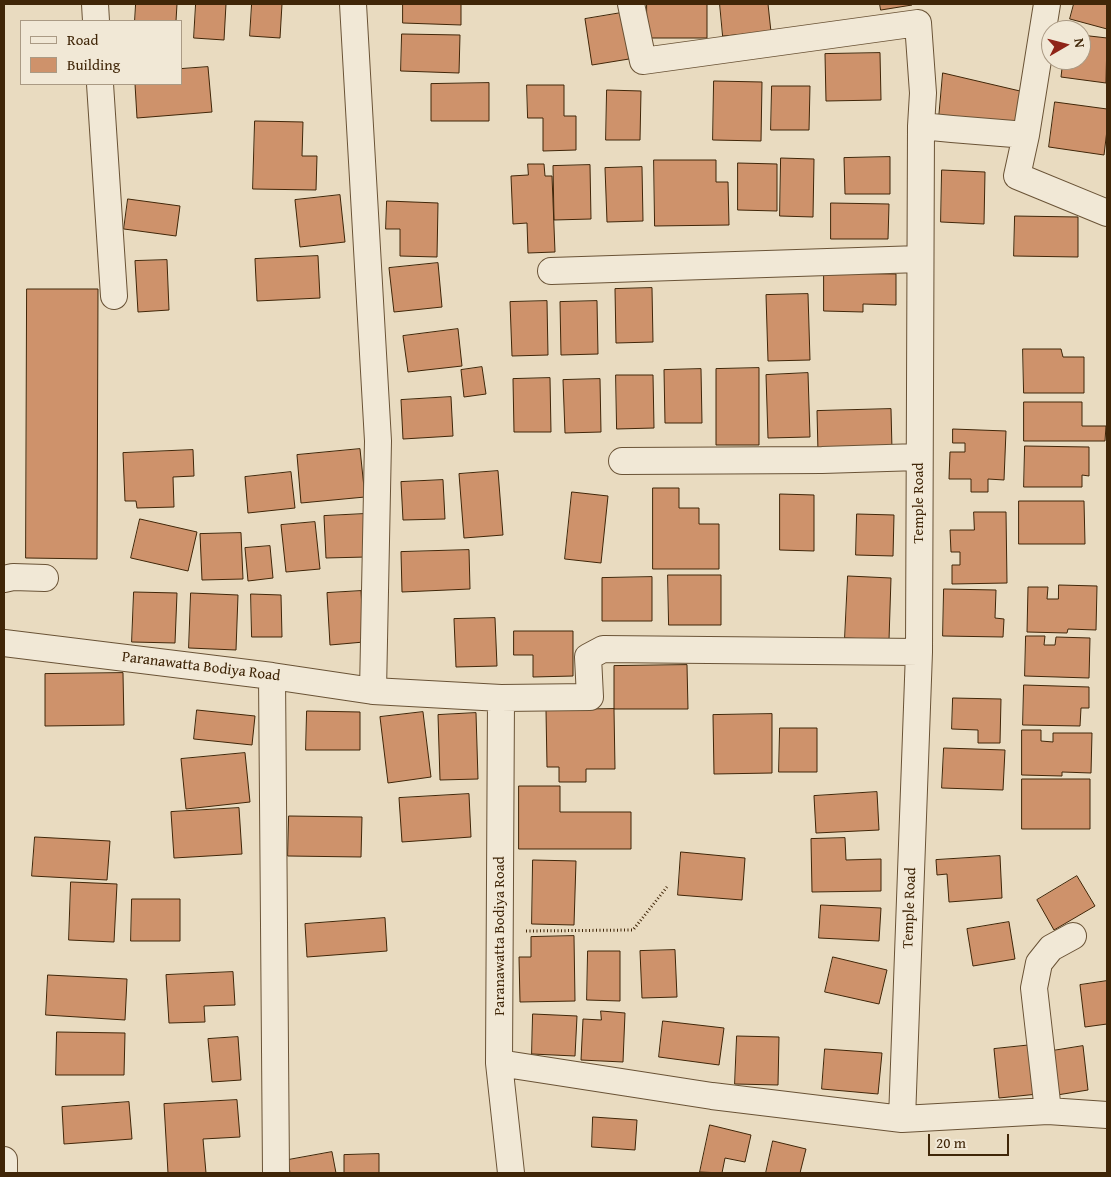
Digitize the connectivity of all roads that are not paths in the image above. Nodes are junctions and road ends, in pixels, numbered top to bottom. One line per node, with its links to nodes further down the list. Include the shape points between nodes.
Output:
1 (95, 4): 5 (street)
2 (354, 4): 20 (street, via 378,440)
3 (631, 4): 7 (street, Temple Road, via 643,61 918,23 923,93)
4 (1047, 4): 8 (street)
5 (96, 20)
6 (100, 85): 12 (street)
7 (921, 126): 8 (street); 10 (street, Temple Road)
8 (1026, 135): 9 (street, via 1018,176)
9 (1107, 213)
10 (920, 259): 11 (street); 13 (street, Temple Road)
11 (551, 271)
12 (114, 296)
13 (919, 457): 14 (street); 18 (street, Temple Road)
14 (622, 461)
15 (4, 578): 16 (street)
16 (45, 578)
17 (4, 643): 19 (street, Paranawatta Bodiya Road)
18 (919, 652): 21 (street, via 603,649 588,657 590,697); 26 (street, Temple Road)
19 (272, 676): 20 (street, Paranawatta Bodiya Road); 29 (street)
20 (373, 691): 21 (street, Paranawatta Bodiya Road)
21 (501, 698): 23 (street, Paranawatta Bodiya Road)
22 (1073, 936): 24 (street, via 1051,948 1039,963 1034,988)
23 (499, 1063): 26 (street, via 712,1096); 30 (street, Paranawatta Bodiya Road)
24 (1048, 1110): 25 (street); 26 (street)
25 (1107, 1115)
26 (902, 1119)
27 (4, 1160): 28 (street)
28 (4, 1173)
29 (276, 1173)
30 (511, 1173)

